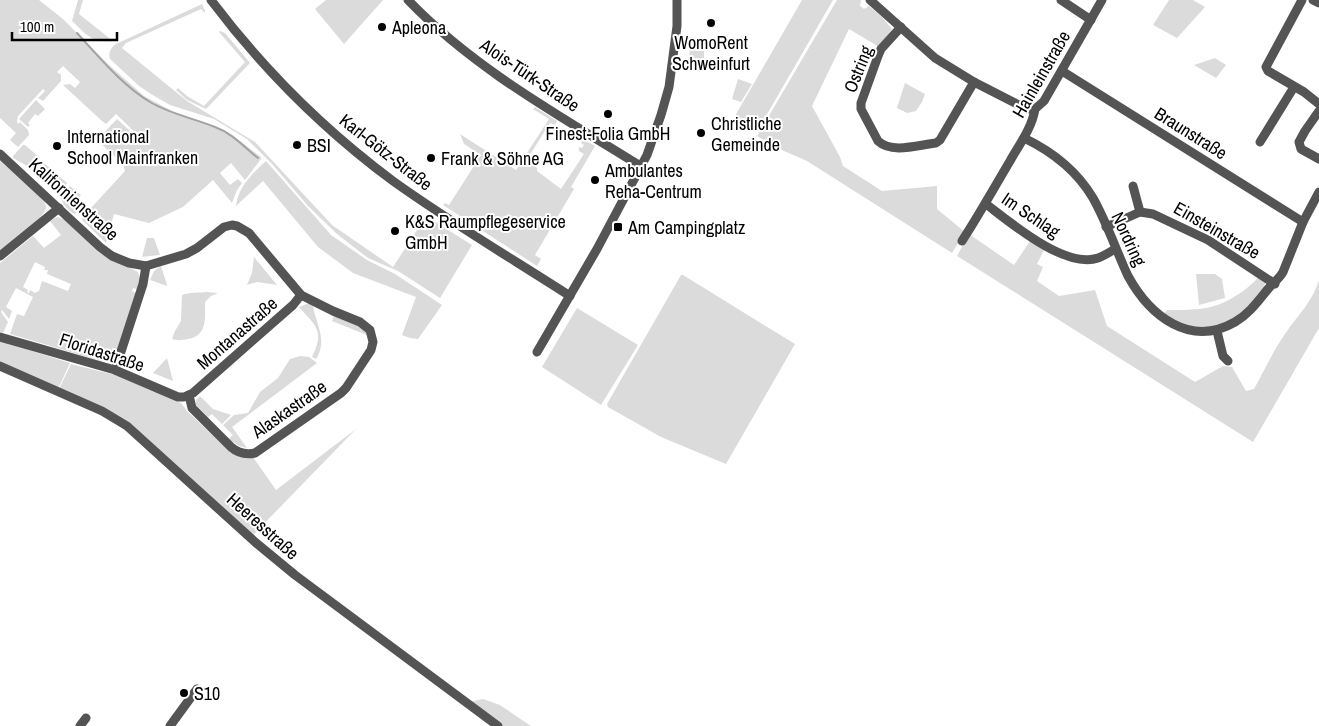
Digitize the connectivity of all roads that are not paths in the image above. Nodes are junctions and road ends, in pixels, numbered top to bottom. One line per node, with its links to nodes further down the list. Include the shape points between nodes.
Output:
1 (211, 0): 36 (street, Karl-Götz-Straße, via 285,88 343,141 427,205)
2 (408, 0): 22 (street, Alois-Türk-Straße, via 495,72)
3 (677, 0): 22 (street, via 669,87)
4 (870, 0): 11 (street)
5 (1061, 0): 10 (street)
6 (1102, 0): 10 (street, Hainleinstraße)
7 (1302, 0): 14 (street, via 1266,67)
8 (1313, 0): 9 (street)
9 (1319, 4)
10 (1090, 20): 12 (street, Hainleinstraße)
11 (900, 27): 13 (street, via 936,58); 13 (street, Ostring, via 881,49 861,103 882,145 891,148 936,143)
12 (1062, 71): 16 (street, Hainleinstraße, via 1044,101); 28 (street, Braunstraße)
13 (974, 82): 16 (street, via 1023,107)
14 (1294, 87): 15 (street); 19 (street)
15 (1319, 104)
16 (1035, 109): 18 (street, Hainleinstraße)
17 (1319, 111): 21 (street, via 1299,142 1301,149)
18 (1024, 138): 25 (street, Hainleinstraße); 29 (street, Nordring, via 1044,148 1067,167 1092,197)
19 (1260, 142)
20 (0, 154): 26 (street, Kalifornienstraße)
21 (1319, 159)
22 (642, 167): 36 (street)
23 (1133, 186): 27 (street)
24 (1319, 192): 28 (street, Nordring)
25 (986, 204): 30 (street, Hainleinstraße); 31 (street, Im Schlag, via 1042,245 1060,253 1079,259 1097,258)
26 (59, 208): 32 (street); 33 (street, Kalifornienstraße, via 106,252 128,263)
27 (1140, 212): 29 (street); 34 (street, Einsteinstraße, via 1166,219 1208,240)
28 (1303, 222): 34 (street, Nordring)
29 (1106, 227): 31 (street, Nordring)
30 (962, 241)
31 (1116, 249): 37 (street, Nordring, via 1135,288 1157,314 1184,329)
32 (0, 256)
33 (146, 266): 35 (street, via 186,254 224,227 232,225 249,233); 42 (street)
34 (1275, 284): 37 (street, Nordring, via 1237,322)
35 (301, 295): 43 (street, Montanastraße); 43 (street, Alaskastraße, via 365,324 370,330 371,350 341,393 255,453 244,454 231,447 192,408)
36 (570, 296): 39 (street)
37 (1217, 331): 40 (street, via 1223,356)
38 (0, 337): 42 (street, Floridastraße)
39 (537, 352)
40 (1228, 361)
41 (0, 366): 48 (street, Heeresstraße, via 102,411 127,426 294,575)
42 (115, 370): 43 (street, Floridastraße, via 178,396)
43 (191, 394)
44 (197, 689): 47 (street)
45 (86, 718): 46 (street)
46 (80, 726)
47 (170, 726)
48 (498, 726)

